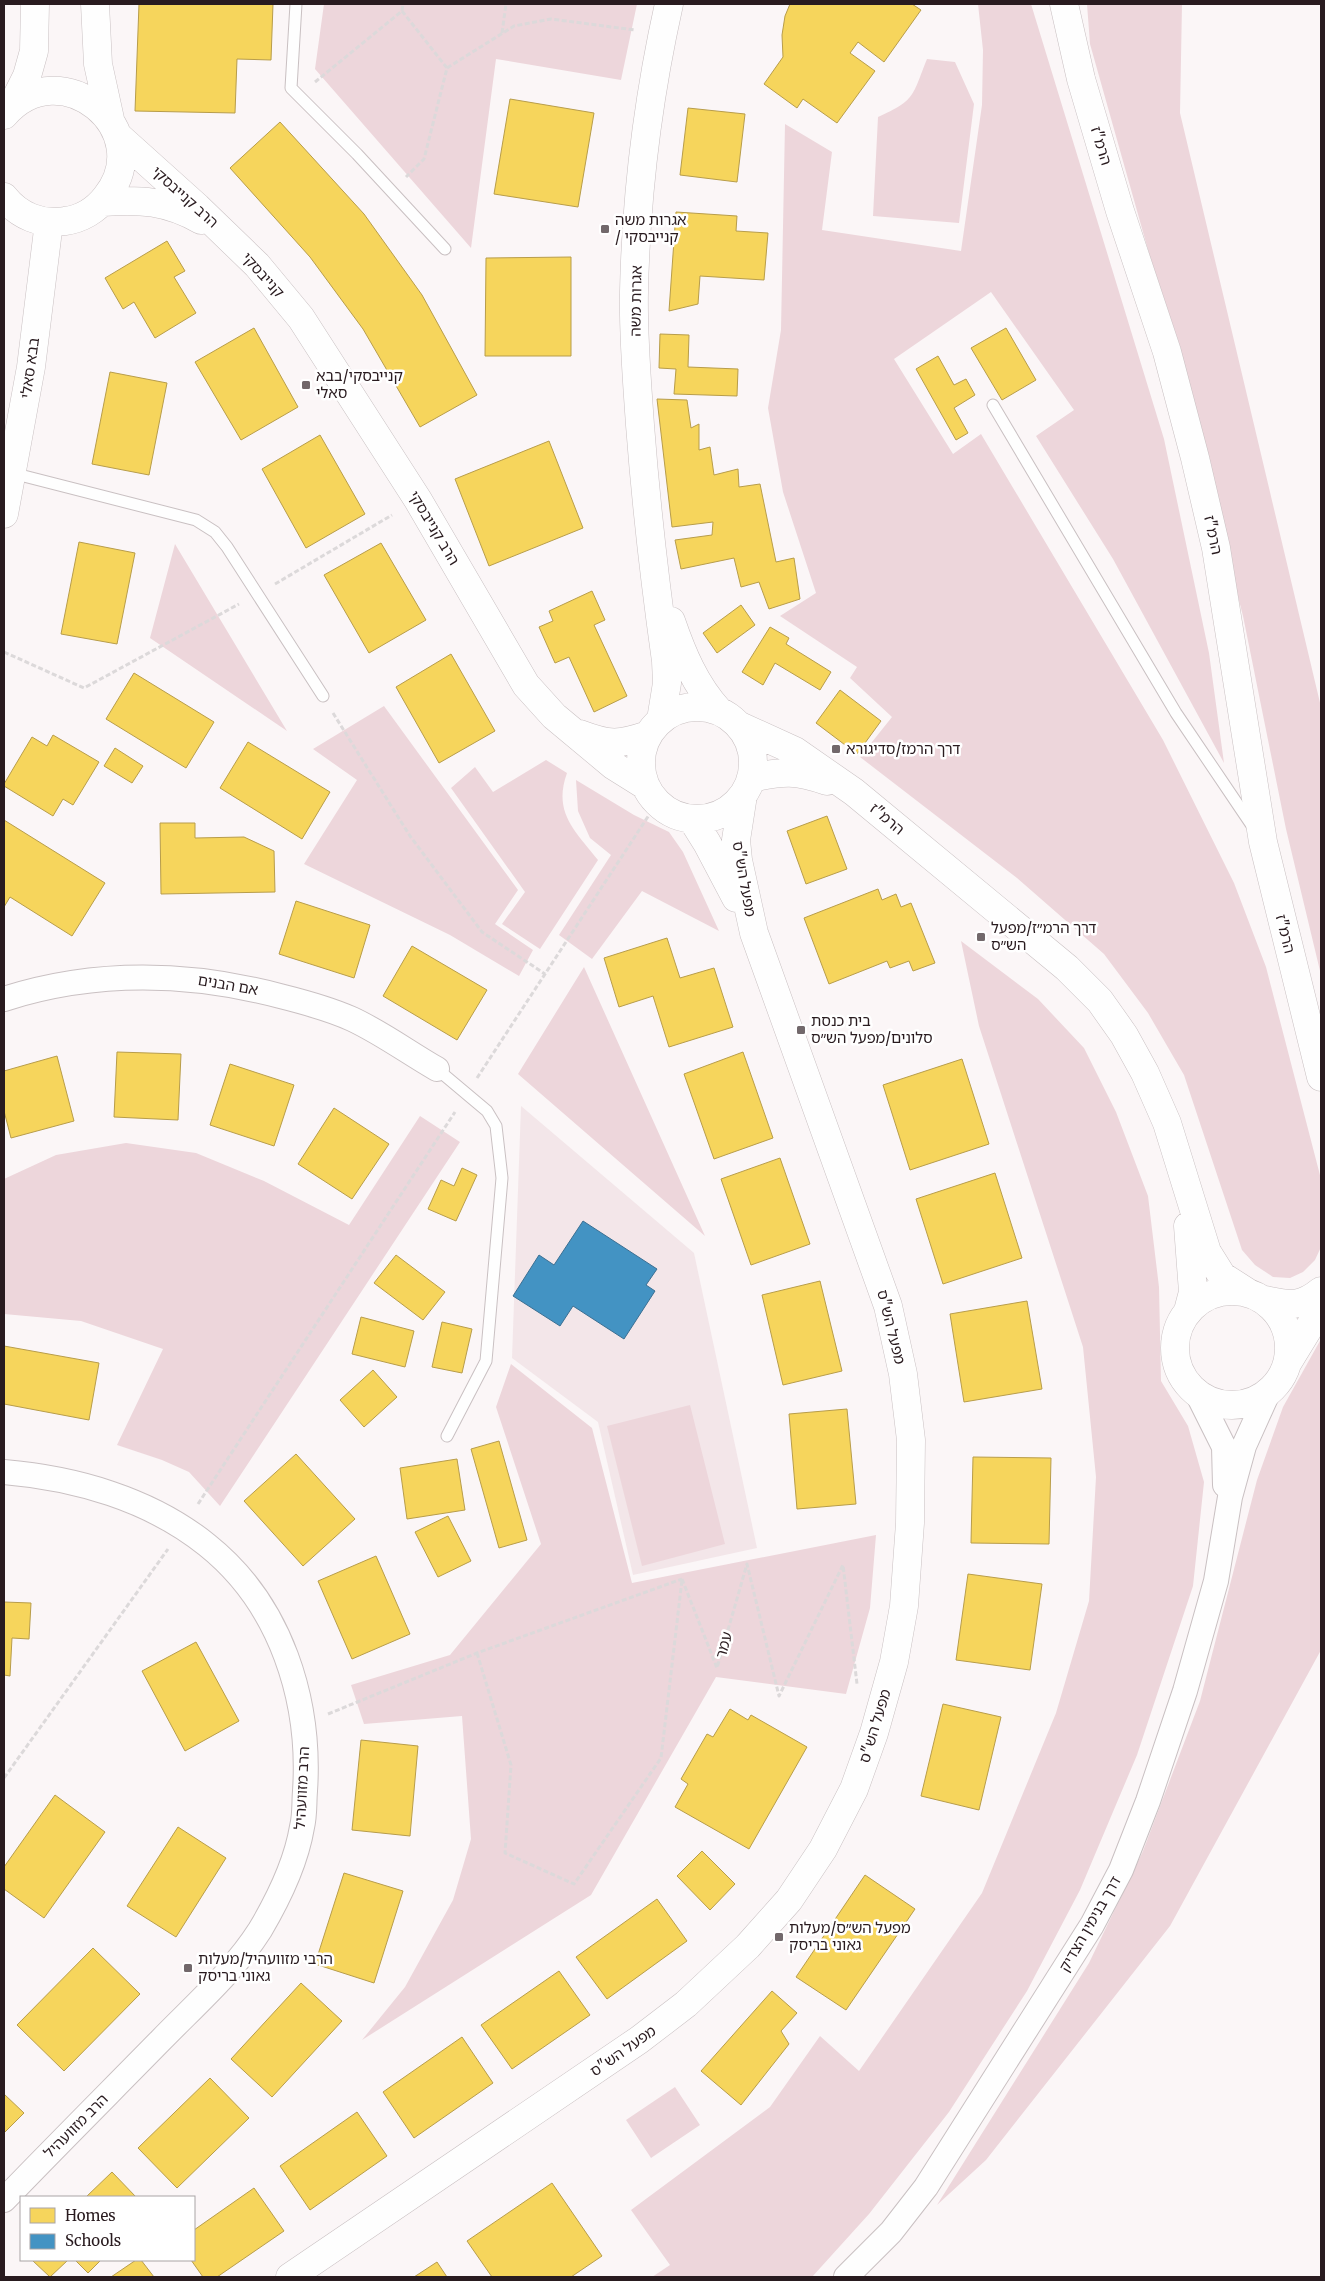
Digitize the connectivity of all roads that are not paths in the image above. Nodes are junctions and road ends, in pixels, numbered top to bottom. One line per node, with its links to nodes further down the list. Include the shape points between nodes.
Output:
1 (35, 4): 6 (street, via 34,51 27,76)
2 (96, 4): 7 (street, via 98,64)
3 (296, 4): 12 (lane, via 291,88)
4 (669, 4): 17 (street, אגרות משה, via 662,33 640,201 634,293 637,382)
5 (1064, 4): 26 (street, הרמ"ז, via 1081,79 1167,352 1197,467 1216,548)
6 (7, 112): 7 (street, הרב קנייבסקי, via 35,94 72,92 90,100)
7 (114, 128): 9 (street, via 121,154 119,171); 11 (street, הרב קנייבסקי)
8 (4, 197): 10 (street, via 21,213)
9 (103, 202): 10 (street, via 74,219); 11 (street, הרב קנייבסקי, via 134,199 156,203 190,214)
10 (49, 222): 15 (street, בבא סאלי, via 32,367)
11 (224, 232): 13 (street, קנייבסקי, via 257,265)
12 (445, 249)
13 (301, 318): 21 (street, הרב קנייבסקי, via 418,500 526,685 554,716)
14 (993, 405): 26 (lane, via 1176,714)
15 (12, 473): 16 (street, בבא סאלי); 18 (lane, via 196,520 215,532)
16 (4, 514)
17 (654, 570): 19 (street, אגרות משה, via 696,681 706,697); 20 (street, אגרות משה, via 667,683 665,704)
18 (323, 696)
19 (729, 718): 20 (street, via 704,707 688,707 674,712); 22 (street, via 749,742 753,760); 23 (street, הרמ"ז, via 795,751)
20 (655, 727): 21 (street, הרב קנייבסקי, via 630,741 604,744); 24 (street, via 642,752 641,770)
21 (574, 732): 24 (street, הרב קנייבסקי)
22 (747, 787): 23 (street, הרמ"ז, via 781,771 804,773); 25 (street, via 729,809 711,817); 27 (street, מפעל הש"ס, via 736,840)
23 (854, 792): 31 (street, הרמ"ז, via 1067,968 1100,1001 1145,1073)
24 (652, 794): 25 (street, via 673,814)
25 (692, 819): 27 (street, מפעל הש"ס)
26 (1262, 842): 30 (street, הרמ"ז)
27 (754, 933): 43 (street, מפעל הש"ס, via 888,1306 903,1374 911,1440 910,1532 904,1606 894,1662 854,1789 823,1849 789,1900 748,1946 686,2004 639,2040)
28 (4, 999): 29 (street, אם הבנים, via 40,988 110,978 182,978 251,988 302,1001 352,1019)
29 (437, 1069): 39 (lane, via 487,1111 496,1126 502,1178 486,1361)
30 (1321, 1077)
31 (1181, 1164): 33 (street, הרמ"ז, via 1207,1252 1222,1276); 35 (street, הרמ"ז, via 1192,1267 1193,1292)
32 (1321, 1291): 33 (street, הרמ"ז, via 1308,1302 1290,1305)
33 (1256, 1296): 35 (street, via 1231,1290 1215,1293); 36 (street, via 1278,1312 1286,1327 1290,1345)
34 (1321, 1308): 36 (street)
35 (1188, 1311): 37 (street, via 1178,1327 1177,1364 1185,1381)
36 (1288, 1362): 38 (street, via 1280,1380)
37 (1198, 1395): 38 (street, via 1214,1403 1232,1406 1250,1403); 41 (street, via 1224,1447)
38 (1267, 1395): 41 (street, via 1244,1446)
39 (447, 1436)
40 (4, 1472): 42 (street, הרב מזוועהיל, via 33,1474 104,1490 156,1511 207,1544 234,1570 256,1598 279,1637 295,1680 304,1724 306,1766 302,1826 287,1879 259,1931 225,1975)
41 (1226, 1517): 44 (street, דרך בנימין הצדיק, via 1216,1581 1185,1691 1121,1870 1092,1925 926,2186 891,2232)
42 (4, 2200)
43 (290, 2277)
44 (846, 2277)

